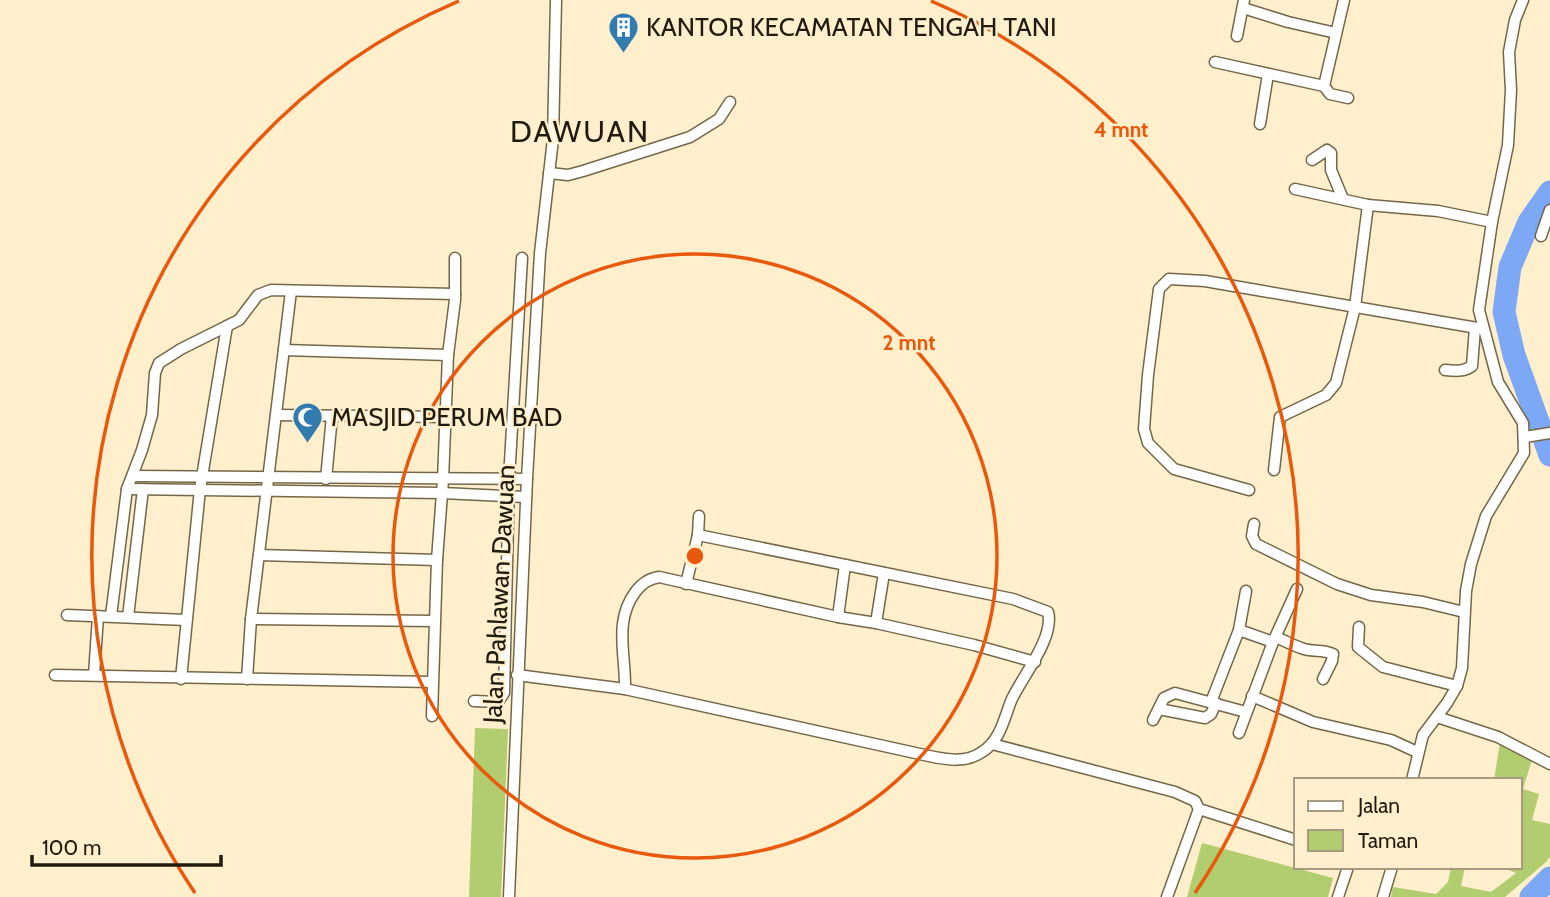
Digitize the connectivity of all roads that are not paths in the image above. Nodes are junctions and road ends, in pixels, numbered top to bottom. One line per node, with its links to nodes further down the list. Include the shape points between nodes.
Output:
1 (556, 0): 14 (street, Jalan Pahlawan Dawuan)
2 (1344, 0): 5 (street)
3 (1523, 0): 19 (street, via 1509,52 1508,145)
4 (1244, 4): 5 (street, via 1288,22); 6 (street)
5 (1336, 33): 9 (street)
6 (1237, 36)
7 (1214, 62): 8 (street)
8 (1268, 74): 9 (street); 12 (street)
9 (1324, 86): 10 (street, via 1330,94)
10 (1348, 98)
11 (730, 102): 14 (street, via 719,119 690,137 568,175)
12 (1260, 124)
13 (1312, 160): 16 (street, via 1321,152 1331,153 1331,170)
14 (549, 173): 42 (street, Jalan Pahlawan Dawuan)
15 (1295, 189): 16 (street)
16 (1343, 199): 17 (street)
17 (1368, 205): 19 (street, via 1438,211); 25 (street)
18 (1550, 210): 20 (street)
19 (1492, 222): 27 (street)
20 (1541, 236)
21 (455, 258): 24 (street)
22 (522, 258): 41 (street)
23 (291, 290): 24 (street); 26 (street, via 258,295 244,316); 28 (street)
24 (455, 295): 29 (street)
25 (1354, 307): 27 (street); 36 (street, via 1332,390 1280,417); 47 (street, via 1174,278 1159,289 1144,429 1148,443 1174,468)
26 (227, 326): 37 (street, via 159,363 152,415); 38 (street)
27 (1479, 328): 30 (street, via 1472,366); 35 (street, via 1498,382)
28 (284, 350): 29 (street); 31 (street)
29 (448, 355): 33 (street)
30 (1445, 370)
31 (276, 415): 32 (street); 39 (street)
32 (332, 416): 33 (street); 40 (street)
33 (445, 417): 43 (street)
34 (1550, 433): 35 (street)
35 (1529, 436): 62 (street, via 1524,453 1486,516 1471,564)
36 (1274, 470)
37 (133, 476): 38 (street); 44 (street)
38 (202, 477): 39 (street); 46 (street)
39 (268, 478): 40 (street); 48 (street)
40 (326, 479): 43 (street)
41 (509, 479): 42 (street); 43 (street); 51 (street)
42 (527, 479): 50 (street, Jalan Pahlawan Dawuan)
43 (443, 480): 49 (street)
44 (127, 489): 45 (street); 65 (street)
45 (144, 489): 46 (street); 66 (street)
46 (200, 489): 48 (street); 69 (street)
47 (1249, 490)
48 (266, 491): 49 (street); 55 (street)
49 (442, 493): 51 (street); 56 (street)
50 (526, 497): 51 (street); 78 (street, Jalan Pahlawan Dawuan)
51 (509, 498): 86 (street, via 504,692 498,702)
52 (699, 516): 54 (street)
53 (1254, 524): 62 (street, via 1256,544 1337,583 1371,596)
54 (698, 535): 57 (street); 59 (street)
55 (259, 555): 56 (street); 68 (street)
56 (437, 560): 70 (street)
57 (845, 565): 58 (street); 67 (street)
58 (884, 573): 71 (street); 75 (street, via 1013,599 1048,612 1049,623)
59 (686, 584): 67 (street); 84 (street, via 653,578 630,599 621,637)
60 (1297, 589): 74 (street)
61 (1246, 591): 73 (street)
62 (1464, 611): 83 (street)
63 (67, 615): 64 (street)
64 (98, 616): 65 (street); 77 (street)
65 (111, 616): 66 (street)
66 (128, 617): 69 (street)
67 (838, 617): 71 (street)
68 (251, 619): 70 (street); 80 (street)
69 (186, 620): 79 (street)
70 (434, 621): 82 (street)
71 (876, 623): 75 (street)
72 (1359, 627): 83 (street, via 1359,647 1383,667)
73 (1240, 630): 74 (street); 87 (street)
74 (1275, 639): 81 (street, via 1331,652 1332,661); 85 (street)
75 (1035, 662): 94 (street, via 1023,677)
76 (55, 675): 77 (street)
77 (94, 676): 79 (street)
78 (517, 676): 84 (street); 102 (street, Jalan Pahlawan Dawuan)
79 (181, 679): 80 (street)
80 (247, 679): 82 (street)
81 (1323, 679)
82 (432, 682): 90 (street)
83 (1457, 686): 91 (street)
84 (625, 689): 94 (street, via 947,759 971,758)
85 (1252, 696): 89 (street); 95 (street, via 1313,722 1391,740)
86 (474, 701)
87 (1213, 702): 88 (street, via 1171,694); 88 (street, via 1212,714 1205,718); 89 (street)
88 (1159, 709): 92 (street)
89 (1246, 712): 93 (street)
90 (432, 716)
91 (1437, 717): 95 (street); 96 (street, via 1483,730)
92 (1153, 720)
93 (1238, 733)
94 (992, 744): 98 (street, via 1175,792 1195,801)
95 (1417, 752): 97 (street)
96 (1550, 764)
97 (1412, 778)
98 (1199, 809): 99 (street); 103 (street)
99 (1294, 839)
100 (1347, 869): 104 (street)
101 (1391, 869): 105 (street)
102 (509, 897)
103 (1167, 897)
104 (1338, 897)
105 (1383, 897)

